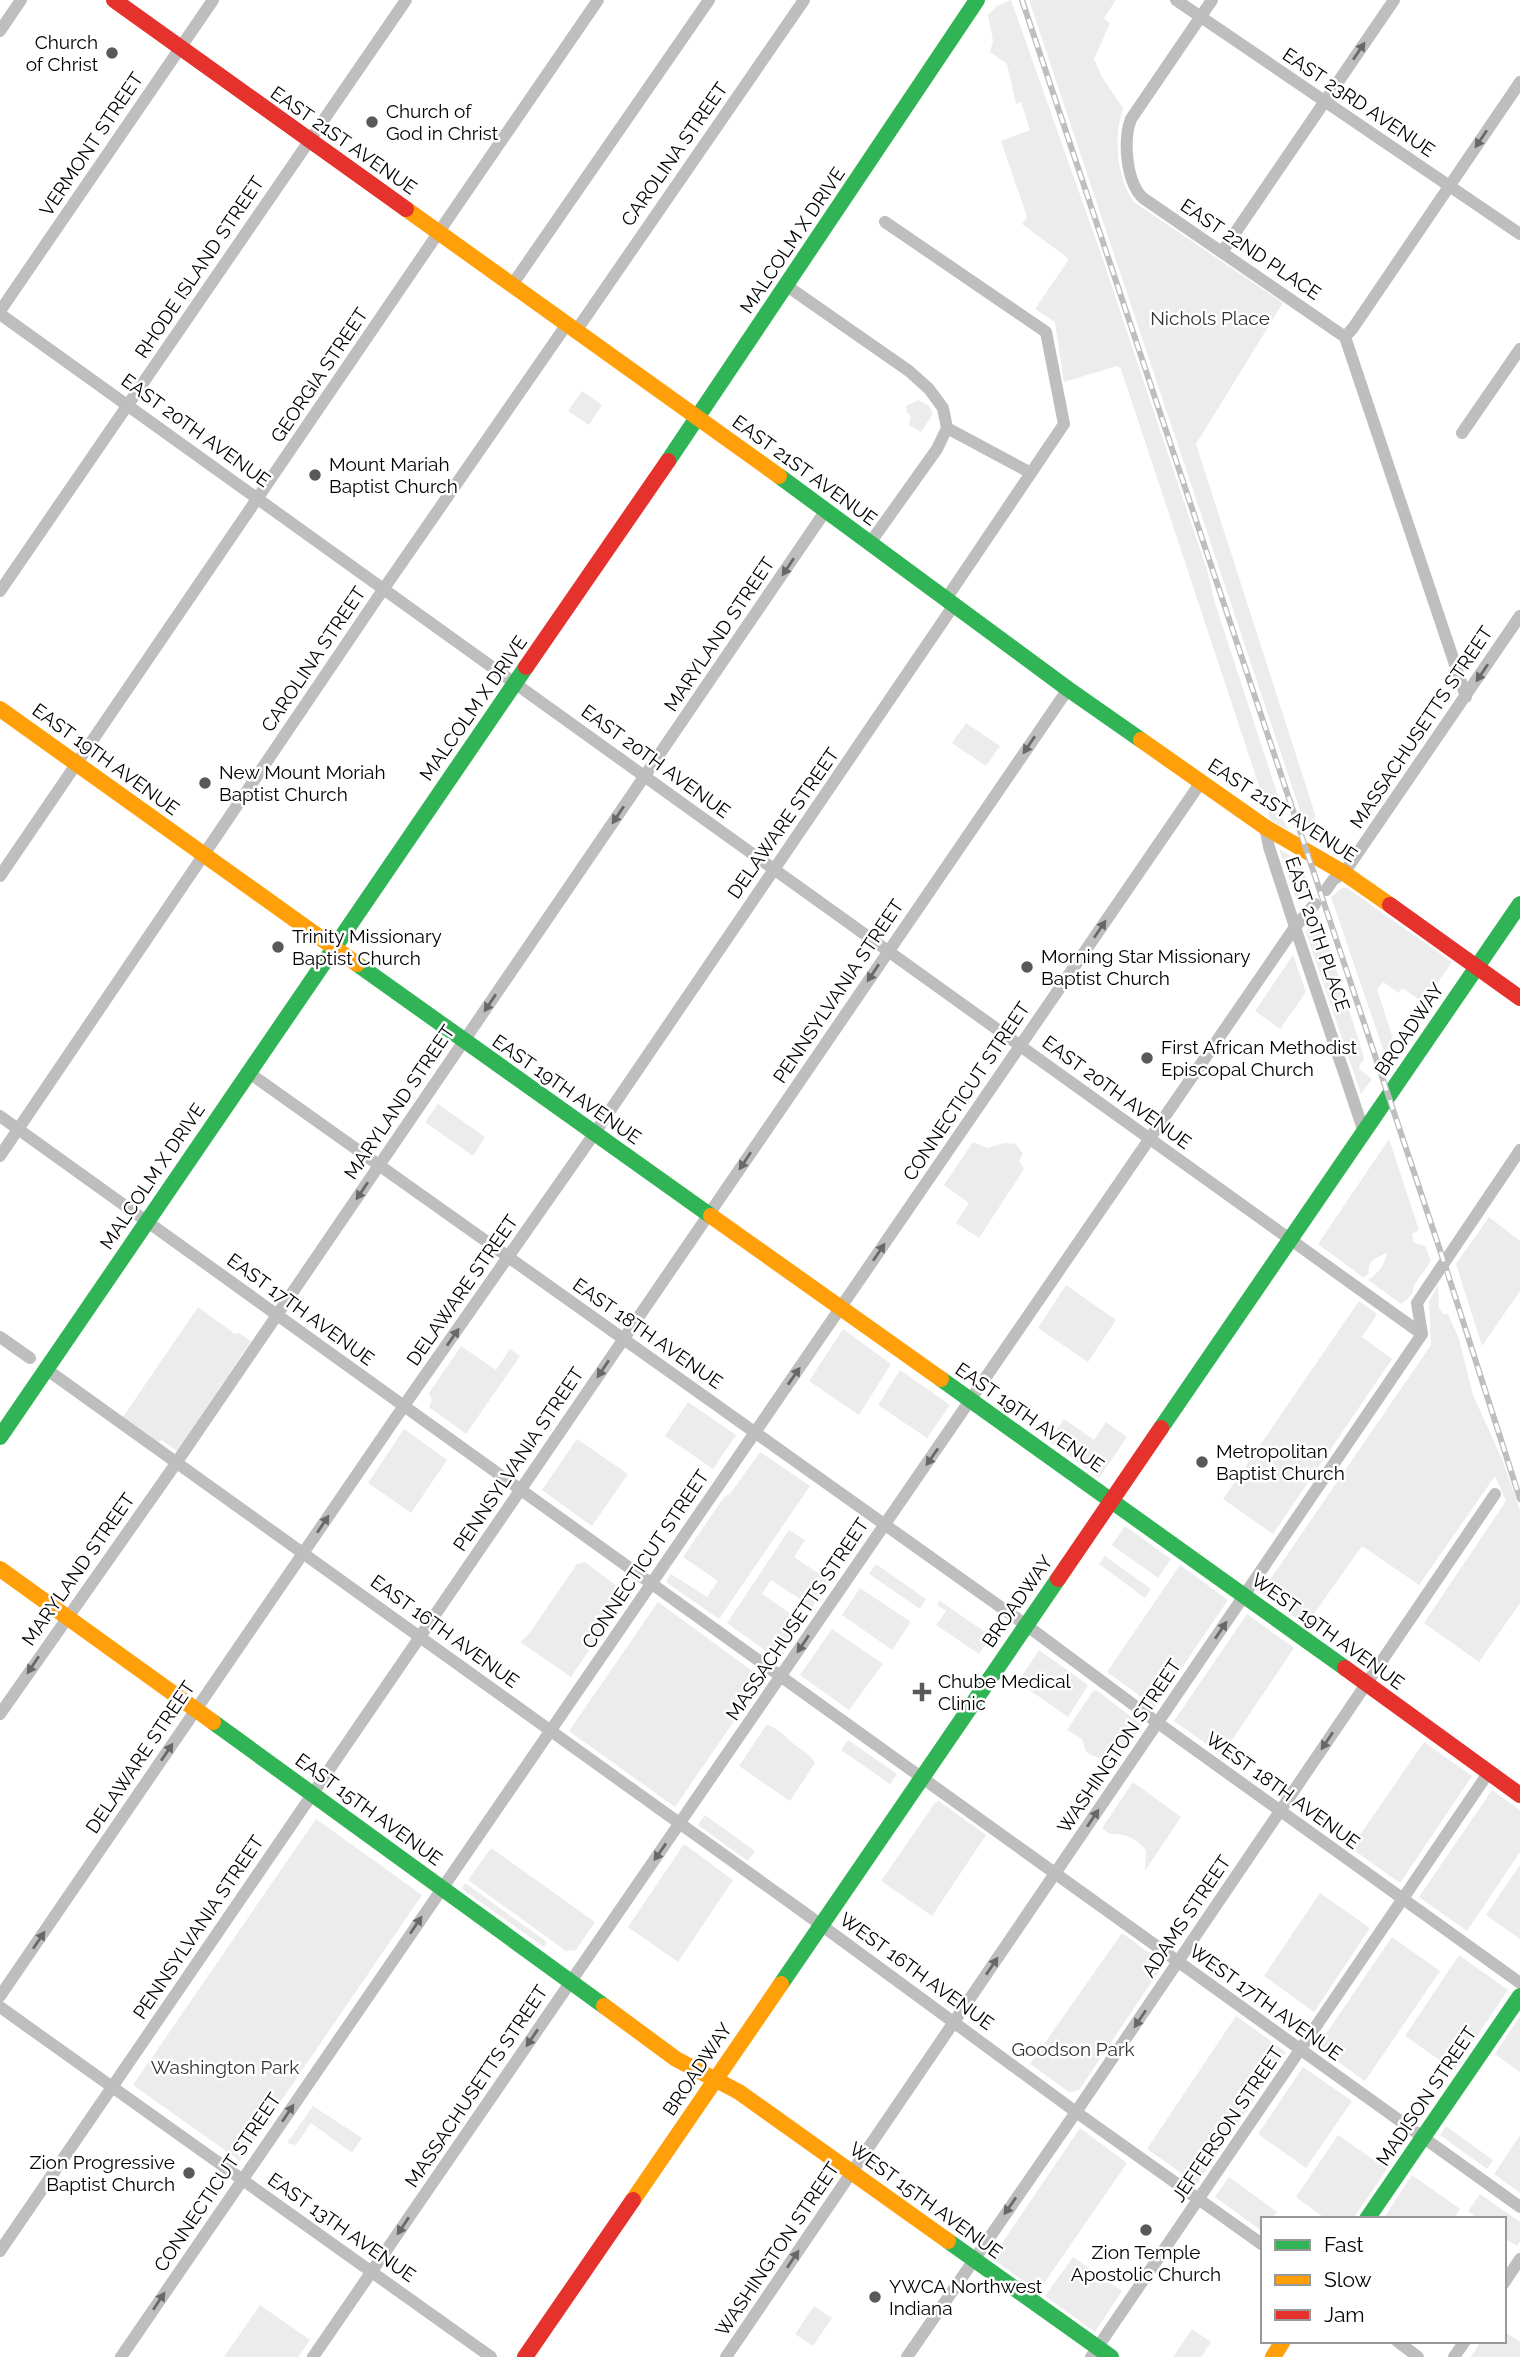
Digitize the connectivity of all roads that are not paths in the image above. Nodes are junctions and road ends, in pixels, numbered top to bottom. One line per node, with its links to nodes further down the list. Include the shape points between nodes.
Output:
1 (21, 0): 13 (street)
2 (114, 0): 14 (street, EAST 21ST AVENUE)
3 (213, 0): 14 (street, VERMONT STREET)
4 (406, 0): 17 (street, RHODE ISLAND STREET)
5 (598, 0): 20 (street, GEORGIA STREET)
6 (709, 0): 23 (street)
7 (804, 0): 26 (street, CAROLINA STREET)
8 (977, 0): 24 (street, MALCOLM X DRIVE)
9 (1176, 0): 12 (street, EAST 23RD AVENUE)
10 (1212, 0): 12 (street)
11 (1394, 0): 16 (street, one-way to 11)
12 (1200, 17): 16 (street, EAST 23RD AVENUE); 22 (street, EAST 22ND PLACE, via 1129,125 1130,173 1136,192)
13 (0, 31)
14 (180, 48): 17 (street, EAST 21ST AVENUE); 25 (street, VERMONT STREET)
15 (1520, 82): 18 (street, one-way to 18)
16 (1325, 101): 18 (street, EAST 23RD AVENUE); 22 (street)
17 (309, 141): 20 (street, EAST 21ST AVENUE); 29 (street, RHODE ISLAND STREET)
18 (1449, 187): 21 (street, EAST 23RD AVENUE); 27 (street)
19 (884, 222): 33 (street, DELAWARE STREET, via 1046,332 1065,424)
20 (438, 232): 23 (street, EAST 21ST AVENUE); 34 (street, GEORGIA STREET)
21 (1520, 234)
22 (1222, 252): 27 (street, EAST 22ND PLACE)
23 (512, 285): 26 (street, EAST 21ST AVENUE)
24 (787, 286): 30 (street, MALCOLM X DRIVE); 31 (street, via 929,388 943,408)
25 (0, 312): 29 (street, EAST 20TH AVENUE)
26 (572, 327): 30 (street, EAST 21ST AVENUE); 37 (street, CAROLINA STREET)
27 (1345, 337): 43 (street)
28 (1520, 349): 32 (street)
29 (127, 405): 34 (street, EAST 20TH AVENUE); 38 (street, RHODE ISLAND STREET)
30 (698, 418): 35 (street, EAST 21ST AVENUE); 41 (street, MALCOLM X DRIVE)
31 (947, 428): 33 (street); 36 (street)
32 (1462, 433)
33 (1031, 473): 39 (street, DELAWARE STREET)
34 (258, 499): 37 (street, EAST 20TH AVENUE); 45 (street, GEORGIA STREET)
35 (826, 510): 36 (street, EAST 21ST AVENUE); 46 (street, MARYLAND STREET, one-way to 46)
36 (870, 543): 39 (street, EAST 21ST AVENUE)
37 (384, 589): 41 (street, EAST 20TH AVENUE); 49 (street, CAROLINA STREET)
38 (0, 591)
39 (950, 602): 42 (street, EAST 21ST AVENUE); 50 (street, DELAWARE STREET)
40 (1520, 617): 43 (street, MASSACHUSETTS STREET, one-way to 43)
41 (515, 684): 46 (street, EAST 20TH AVENUE); 57 (street, MALCOLM X DRIVE)
42 (1068, 689): 47 (street, EAST 21ST AVENUE); 58 (street, PENNSYLVANIA STREET, one-way to 58)
43 (1466, 697): 51 (street, MASSACHUSETTS STREET)
44 (0, 709): 45 (street, EAST 19TH AVENUE)
45 (77, 764): 49 (street, EAST 19TH AVENUE); 52 (street, GEORGIA STREET)
46 (645, 776): 50 (street, EAST 20TH AVENUE); 61 (street, MARYLAND STREET, one-way to 61)
47 (1201, 782): 48 (street, EAST 21ST AVENUE); 62 (street, CONNECTICUT STREET, one-way to 47)
48 (1265, 827): 51 (street, EAST 21ST AVENUE); 56 (street, EAST 20TH PLACE)
49 (204, 855): 57 (street, EAST 19TH AVENUE); 65 (street, CAROLINA STREET)
50 (774, 869): 58 (street, EAST 20TH AVENUE); 67 (street, DELAWARE STREET)
51 (1344, 873): 53 (street, MASSACHUSETTS STREET); 59 (street, EAST 21ST AVENUE)
52 (0, 876)
53 (1326, 890)
54 (1315, 904): 56 (street, MASSACHUSETTS STREET)
55 (1520, 904): 59 (street, BROADWAY)
56 (1294, 927): 66 (street, EAST 20TH PLACE); 68 (street, MASSACHUSETTS STREET)
57 (333, 948): 61 (street, EAST 19TH AVENUE); 63 (street, MALCOLM X DRIVE)
58 (888, 951): 62 (street, EAST 20TH AVENUE); 72 (street, PENNSYLVANIA STREET, one-way to 72)
59 (1477, 967): 60 (street, EAST 21ST AVENUE); 66 (street, BROADWAY)
60 (1520, 998)
61 (464, 1041): 67 (street, EAST 19TH AVENUE); 71 (street, MARYLAND STREET)
62 (1020, 1046): 68 (street, EAST 20TH AVENUE); 76 (street, CONNECTICUT STREET, one-way to 62)
63 (248, 1072): 71 (street, EAST 18TH AVENUE); 73 (street, MALCOLM X DRIVE)
64 (0, 1116): 65 (street, EAST 17TH AVENUE)
65 (19, 1129): 70 (street, CAROLINA STREET); 73 (street, EAST 17TH AVENUE)
66 (1364, 1132): 74 (street, BROADWAY)
67 (594, 1134): 72 (street, EAST 19TH AVENUE); 75 (street, DELAWARE STREET)
68 (1150, 1139): 74 (street, EAST 20TH AVENUE); 83 (street, MASSACHUSETTS STREET)
69 (1520, 1150): 78 (street, via 1417,1303)
70 (0, 1156)
71 (379, 1165): 75 (street, EAST 18TH AVENUE); 77 (street, MARYLAND STREET, one-way to 77)
72 (709, 1215): 76 (street, EAST 19TH AVENUE); 80 (street, PENNSYLVANIA STREET)
73 (146, 1221): 77 (street, EAST 17TH AVENUE); 82 (street, MALCOLM X DRIVE)
74 (1290, 1240): 78 (street, EAST 20TH AVENUE); 90 (street, BROADWAY)
75 (509, 1257): 80 (street, EAST 18TH AVENUE); 84 (street, DELAWARE STREET, one-way to 75)
76 (841, 1308): 83 (street, EAST 19TH AVENUE); 85 (street, CONNECTICUT STREET, one-way to 76)
77 (277, 1315): 84 (street, EAST 17TH AVENUE); 87 (street, MARYLAND STREET)
78 (1422, 1334): 95 (street, WASHINGTON STREET)
79 (0, 1337): 81 (street)
80 (624, 1339): 85 (street, EAST 18TH AVENUE); 88 (street, PENNSYLVANIA STREET, one-way to 88)
81 (30, 1358)
82 (46, 1369): 86 (street, MALCOLM X DRIVE); 87 (street, EAST 16TH AVENUE)
83 (971, 1401): 90 (street, EAST 19TH AVENUE); 91 (street, MASSACHUSETTS STREET, one-way to 91)
84 (404, 1406): 88 (street, EAST 17TH AVENUE); 92 (street, DELAWARE STREET, one-way to 84)
85 (755, 1432): 91 (street, EAST 18TH AVENUE); 94 (street, CONNECTICUT STREET)
86 (0, 1437)
87 (176, 1463): 92 (street, EAST 16TH AVENUE); 96 (street, MARYLAND STREET)
88 (520, 1489): 94 (street, EAST 17TH AVENUE); 98 (street, PENNSYLVANIA STREET)
89 (1495, 1494): 100 (street, ADAMS STREET)
90 (1112, 1501): 95 (street, WEST 19TH AVENUE); 97 (street, BROADWAY)
91 (885, 1525): 97 (street, EAST 18TH AVENUE); 99 (street, MASSACHUSETTS STREET, one-way to 99)
92 (303, 1553): 98 (street, EAST 16TH AVENUE); 101 (street, DELAWARE STREET)
93 (0, 1569): 96 (street, EAST 15TH AVENUE)
94 (651, 1583): 99 (street, EAST 17TH AVENUE); 104 (street, CONNECTICUT STREET)
95 (1244, 1597): 100 (street, WEST 19TH AVENUE); 103 (street, WASHINGTON STREET, one-way to 95)
96 (66, 1617): 101 (street, EAST 15TH AVENUE); 102 (street, MARYLAND STREET, one-way to 102)
97 (1026, 1625): 103 (street, WEST 18TH AVENUE); 106 (street, BROADWAY)
98 (420, 1637): 104 (street, EAST 16TH AVENUE); 107 (street, PENNSYLVANIA STREET)
99 (781, 1676): 106 (street, EAST 17TH AVENUE); 110 (street, MASSACHUSETTS STREET)
100 (1366, 1685): 105 (street, WEST 19TH AVENUE); 109 (street, ADAMS STREET, one-way to 109)
101 (196, 1709): 107 (street, EAST 15TH AVENUE); 118 (street, DELAWARE STREET, one-way to 101)
102 (0, 1714)
103 (1157, 1723): 109 (street, WEST 18TH AVENUE); 111 (street, WASHINGTON STREET, one-way to 103)
104 (550, 1731): 110 (street, EAST 16TH AVENUE); 112 (street, CONNECTICUT STREET)
105 (1489, 1772): 108 (street, WEST 19TH AVENUE); 113 (street, JEFFERSON STREET)
106 (922, 1777): 111 (street, WEST 17TH AVENUE); 114 (street, BROADWAY)
107 (312, 1794): 112 (street, EAST 15TH AVENUE); 124 (street, PENNSYLVANIA STREET)
108 (1520, 1795)
109 (1280, 1811): 113 (street, WEST 18TH AVENUE); 115 (street, ADAMS STREET)
110 (680, 1824): 114 (street, EAST 16TH AVENUE); 116 (street, MASSACHUSETTS STREET, one-way to 116)
111 (1055, 1874): 115 (street, WEST 17TH AVENUE); 121 (street, WASHINGTON STREET, one-way to 111)
112 (442, 1888): 116 (street, EAST 15TH AVENUE); 128 (street, CONNECTICUT STREET, one-way to 112)
113 (1402, 1899): 117 (street, WEST 18TH AVENUE); 122 (street, JEFFERSON STREET)
114 (821, 1925): 121 (street, WEST 16TH AVENUE); 123 (street, BROADWAY)
115 (1178, 1962): 122 (street, WEST 17TH AVENUE); 125 (street, ADAMS STREET, one-way to 125)
116 (570, 1982): 123 (street, EAST 15TH AVENUE, via 676,2059); 136 (street, MASSACHUSETTS STREET, one-way to 136)
117 (1520, 1983)
118 (0, 1996)
119 (1520, 1996): 126 (street, MADISON STREET)
120 (0, 2007): 124 (street, EAST 13TH AVENUE)
121 (954, 2022): 125 (street, WEST 16TH AVENUE); 127 (street, WASHINGTON STREET)
122 (1300, 2050): 126 (street, WEST 17TH AVENUE); 129 (street, JEFFERSON STREET)
123 (715, 2081): 127 (street, WEST 15TH AVENUE, via 740,2092); 143 (street, BROADWAY)
124 (112, 2087): 128 (street, EAST 13TH AVENUE); 133 (street, PENNSYLVANIA STREET)
125 (1076, 2112): 129 (street, WEST 16TH AVENUE); 135 (street, ADAMS STREET, one-way to 135)
126 (1423, 2138): 130 (street, WEST 17TH AVENUE); 131 (street, MADISON STREET)
127 (852, 2172): 135 (street, WEST 15TH AVENUE); 144 (street, WASHINGTON STREET, one-way to 127)
128 (242, 2180): 136 (street, EAST 13TH AVENUE); 140 (street, CONNECTICUT STREET, one-way to 128)
129 (1199, 2200): 132 (street, WEST 16TH AVENUE); 139 (street, JEFFERSON STREET)
130 (1520, 2207)
131 (1368, 2217)
132 (1261, 2244)
133 (0, 2251)
134 (1520, 2259): 137 (street)
135 (973, 2260): 139 (street, WEST 15TH AVENUE); 145 (street, ADAMS STREET)
136 (372, 2272): 141 (street, MASSACHUSETTS STREET); 142 (street, EAST 13TH AVENUE)
137 (1506, 2280)
138 (1400, 2343): 146 (street)
139 (1100, 2354)
140 (121, 2357)
141 (313, 2357)
142 (491, 2357)
143 (525, 2357)
144 (726, 2357)
145 (907, 2357)
146 (1418, 2357)

